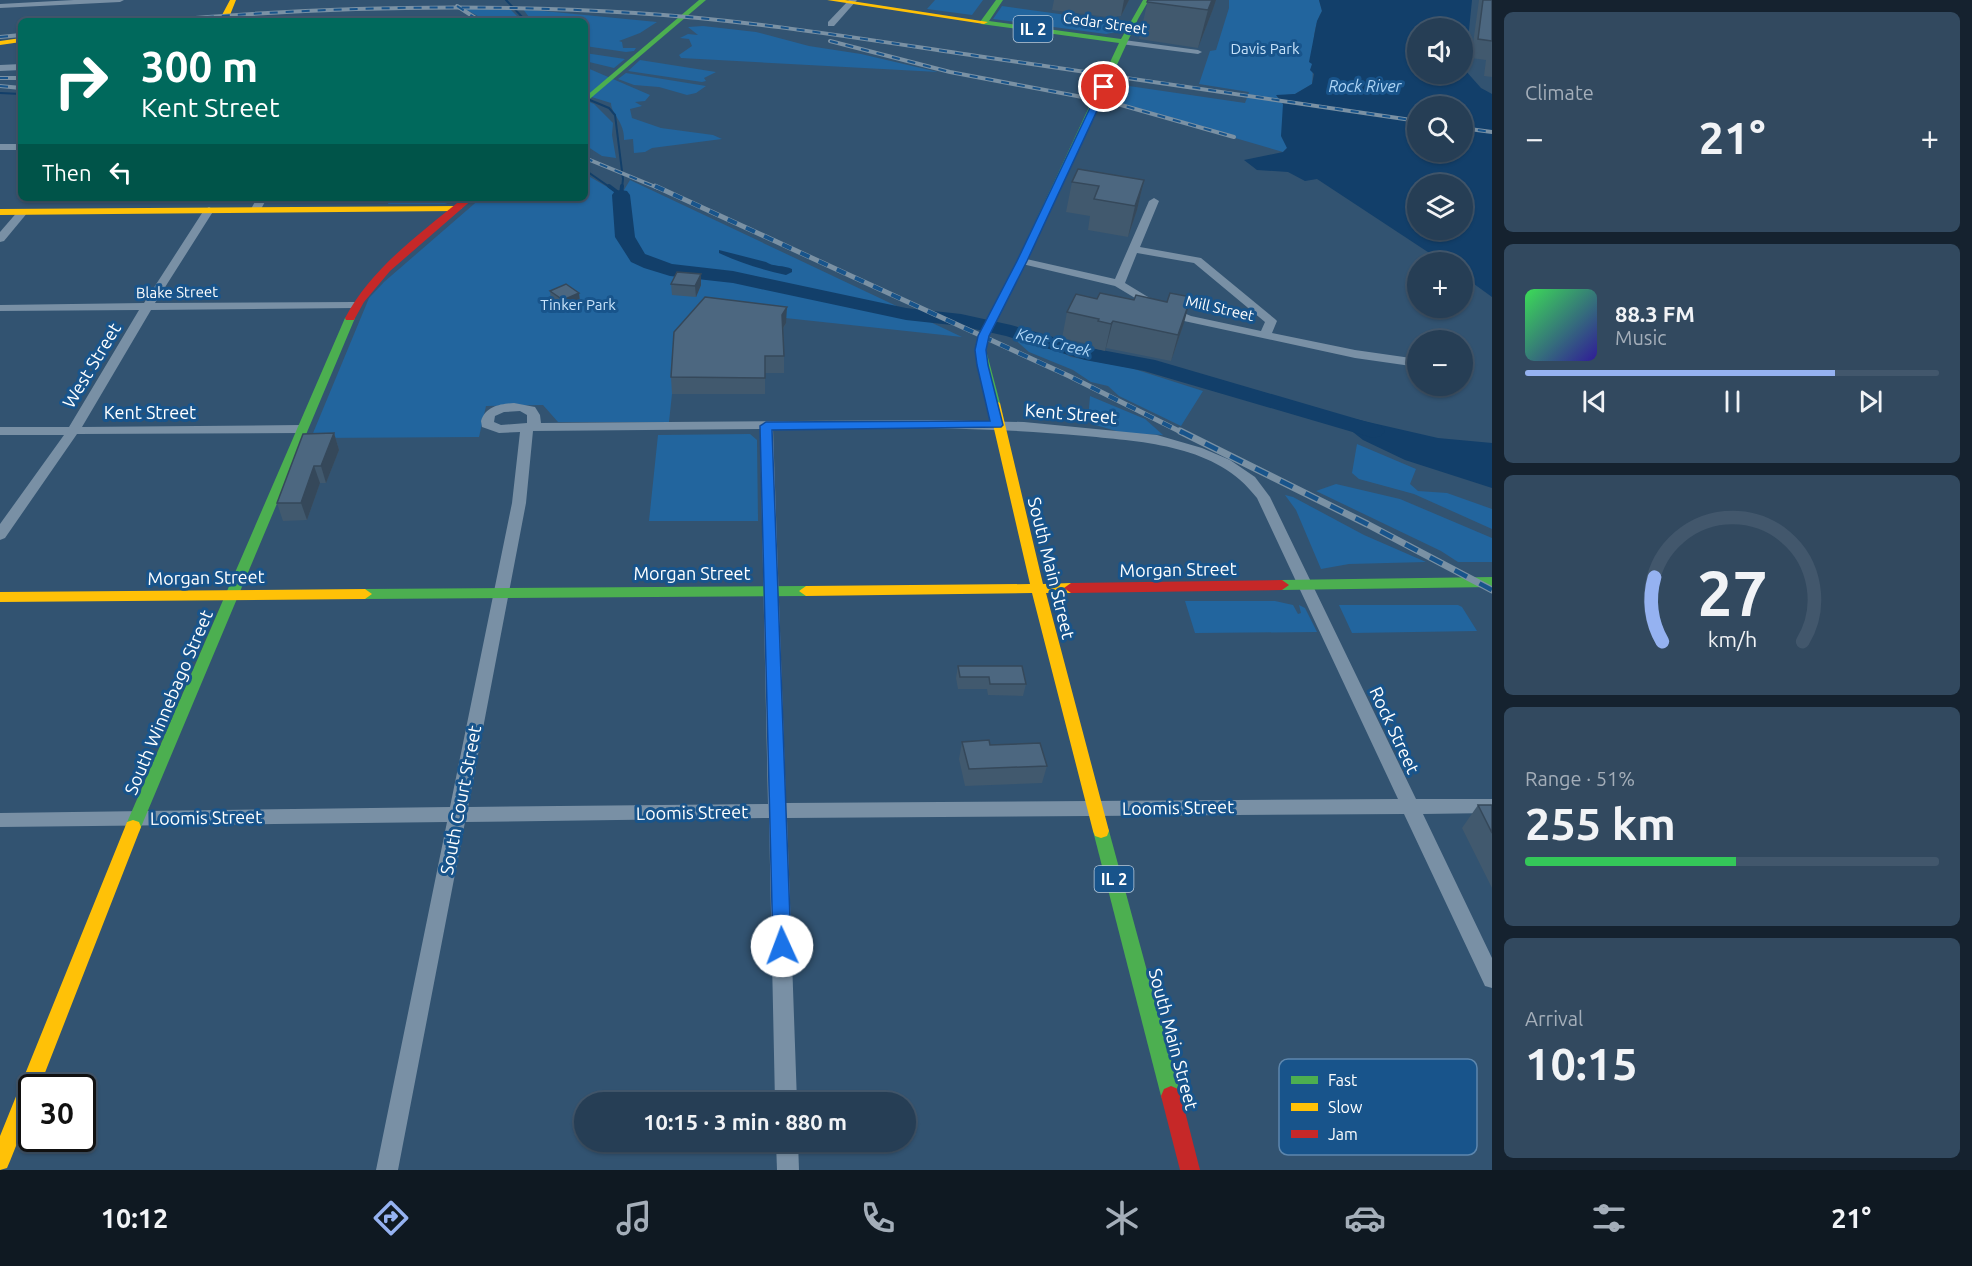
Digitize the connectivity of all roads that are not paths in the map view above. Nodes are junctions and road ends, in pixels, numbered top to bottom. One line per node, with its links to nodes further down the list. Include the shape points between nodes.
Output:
1 (120, 0): 8 (street)
2 (233, 0): 9 (main road)
3 (704, 0): 18 (main road)
4 (830, 0): 7 (main road, Cedar Street)
5 (1000, 0): 10 (main road, IL 2)
6 (1146, 0): 14 (main road, South Main Street / IL 2)
7 (852, 1): 10 (main road, Cedar Street); 11 (street)
8 (0, 6)
9 (226, 18)
10 (984, 22): 14 (main road, Cedar Street / IL 2, via 1082,36)
11 (831, 24)
12 (18, 40): 13 (main road)
13 (0, 42)
14 (1121, 48): 15 (street, Cedar Street); 30 (main road, South Main Street / IL 2)
15 (1198, 52)
16 (18, 67): 17 (street)
17 (0, 68)
18 (588, 98)
19 (0, 147): 20 (street)
20 (18, 147)
21 (465, 201): 24 (main road, South Winnebago Street)
22 (1154, 201): 29 (street)
23 (259, 203): 24 (main road); 25 (main road)
24 (457, 208): 32 (main road, South Winnebago Street, via 373,281)
25 (208, 210): 27 (main road); 33 (street, West Street)
26 (0, 212): 27 (main road)
27 (23, 212): 28 (street)
28 (0, 239)
29 (1132, 249): 31 (street); 35 (street, via 1197,260 1271,321)
30 (1022, 261): 31 (street, Mill Street); 37 (main road, South Main Street / IL 2, via 985,333 981,350)
31 (1119, 284): 35 (street, Mill Street, via 1188,319)
32 (355, 305): 33 (street, Blake Street); 40 (main road, South Winnebago Street)
33 (147, 307): 34 (street, Blake Street); 42 (street, West Street)
34 (0, 308)
35 (1266, 334): 36 (street, Mill Street)
36 (1407, 361)
37 (997, 425): 38 (street, Kent Street); 43 (street, Kent Street, via 1157,439 1225,463 1250,480); 47 (main road, South Main Street / IL 2)
38 (766, 426): 39 (street, Kent Street); 48 (street)
39 (530, 428): 49 (street, South Court Street)
40 (301, 429): 42 (street, Kent Street); 50 (main road, South Winnebago Street)
41 (0, 431): 42 (street, Kent Street)
42 (73, 431): 44 (street, West Street)
43 (1263, 497): 46 (street, Rock Street)
44 (0, 535)
45 (1492, 582): 46 (main road, Morgan Street)
46 (1306, 585): 47 (main road, Morgan Street); 53 (street, Rock Street)
47 (1038, 589): 48 (main road, Morgan Street); 54 (main road, South Main Street / IL 2)
48 (770, 591): 49 (main road, Morgan Street); 55 (street)
49 (500, 593): 50 (main road, Morgan Street); 56 (street, South Court Street)
50 (234, 594): 51 (main road, Morgan Street); 57 (main road, South Winnebago Street)
51 (0, 597)
52 (1492, 806): 53 (street, Loomis Street)
53 (1410, 807): 54 (street, Loomis Street); 59 (street, Rock Street)
54 (1096, 808): 55 (street, Loomis Street); 65 (main road, South Main Street / IL 2)
55 (778, 811): 56 (street, Loomis Street); 60 (street)
56 (458, 815): 57 (street, Loomis Street); 63 (street, South Court Street)
57 (137, 818): 58 (street, Loomis Street); 62 (main road, South Winnebago Street)
58 (0, 820)
59 (1492, 979)
60 (786, 1092)
61 (787, 1152): 64 (street)
62 (0, 1161)
63 (387, 1170)
64 (788, 1170)
65 (1190, 1170)

